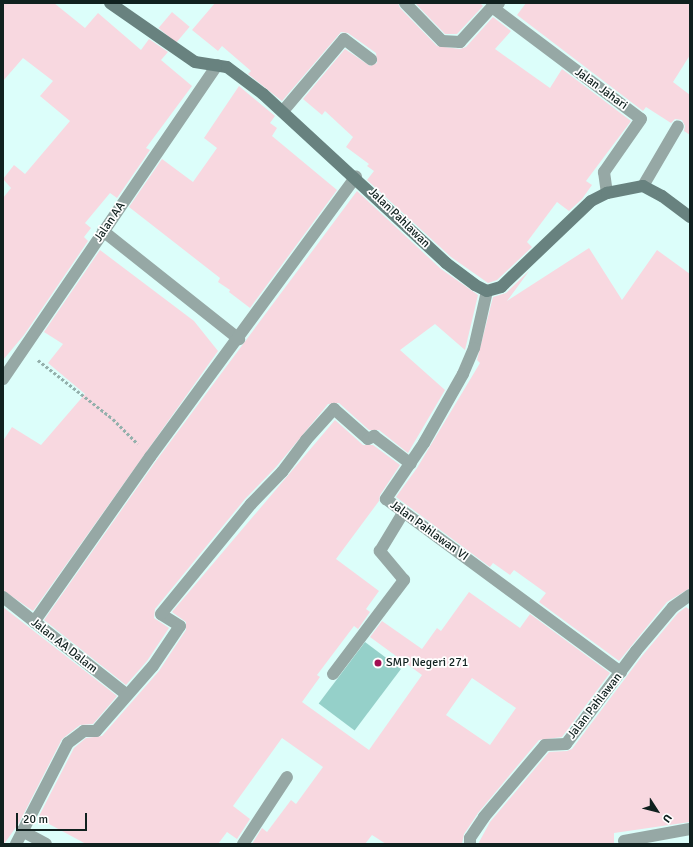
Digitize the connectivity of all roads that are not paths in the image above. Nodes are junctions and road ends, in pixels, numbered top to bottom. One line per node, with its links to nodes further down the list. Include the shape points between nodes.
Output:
1 (110, 3): 5 (street, Jalan Pahlawan, via 195,62)
2 (405, 3): 3 (street, Jalan Jahari, via 442,41 460,42)
3 (495, 5): 10 (street, Jalan Jahari, via 641,118 604,172)
4 (371, 59): 6 (street, via 344,39)
5 (217, 65): 6 (street, Jalan Pahlawan, via 227,67); 12 (street, Jalan AA)
6 (283, 111): 8 (street, Jalan Pahlawan)
7 (678, 126): 9 (street)
8 (356, 177): 13 (street, Jalan Pahlawan, via 446,263); 14 (street)
9 (642, 186): 10 (street); 11 (street, via 662,196)
10 (607, 193): 13 (street, via 591,200 501,287)
11 (690, 217)
12 (103, 231): 14 (street); 15 (street, Jalan AA)
13 (487, 291): 16 (street, Jalan Pahlawan VI, via 474,348 463,374)
14 (239, 339): 20 (street, via 150,457)
15 (3, 379)
16 (411, 464): 17 (street, Jalan Pahlawan VI, via 386,499); 23 (street, via 374,436 368,439 334,409 282,472 251,504 161,614 180,626 153,666)
17 (403, 513): 21 (street, Jalan Pahlawan VI); 22 (street, via 380,551 404,580)
18 (690, 595): 21 (street, Jalan Pahlawan, via 673,607)
19 (3, 597): 20 (street, Jalan AA Dalam)
20 (34, 622): 23 (street, Jalan AA Dalam)
21 (621, 672): 31 (street, Jalan Pahlawan, via 566,744 545,745 484,817 470,838)
22 (333, 674)
23 (126, 694): 26 (street, via 96,731 84,731 68,744)
24 (286, 777): 30 (street)
25 (690, 829): 27 (street)
26 (22, 831): 28 (street); 29 (street)
27 (624, 841)
28 (16, 844)
29 (46, 844)
30 (243, 844)
31 (470, 844)

